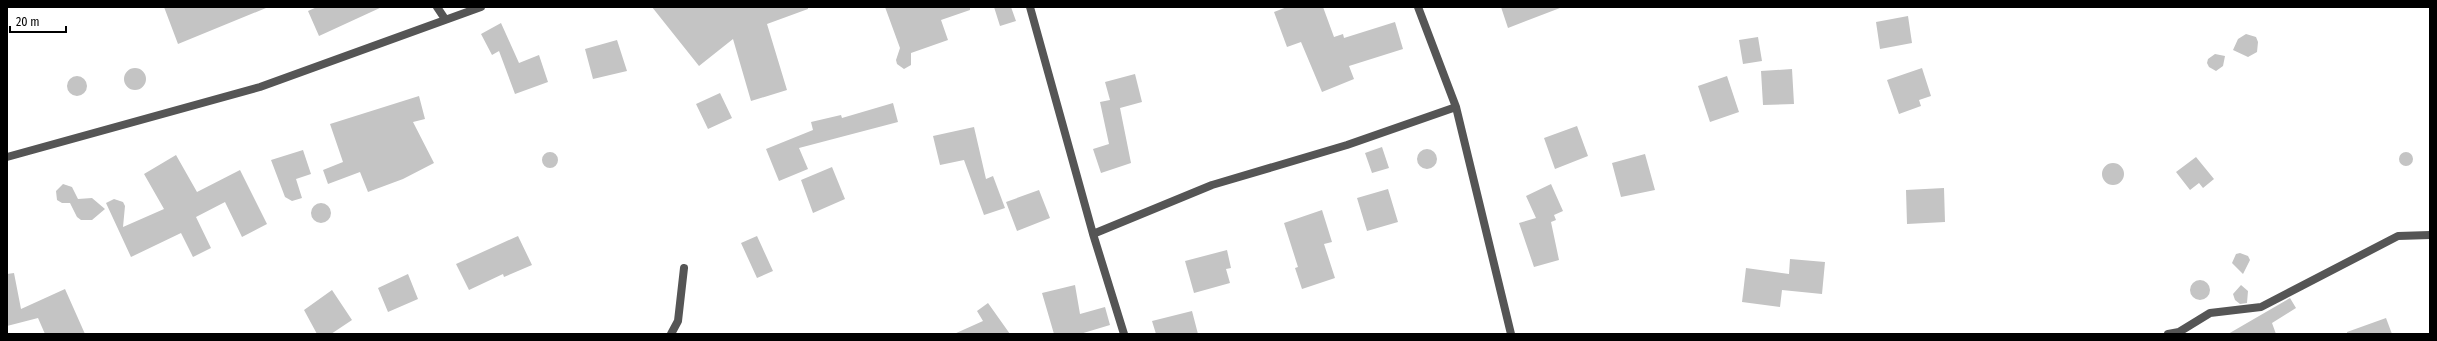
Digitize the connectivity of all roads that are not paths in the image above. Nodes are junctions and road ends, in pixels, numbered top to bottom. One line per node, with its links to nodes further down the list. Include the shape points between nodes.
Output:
1 (438, 7): 5 (street)
2 (481, 7): 5 (street)
3 (1030, 7): 8 (street)
4 (1418, 7): 6 (street)
5 (445, 19): 7 (street, via 260,87)
6 (1456, 107): 8 (street, via 1347,145 1212,185); 13 (street)
7 (7, 157)
8 (1093, 234): 12 (street)
9 (2430, 235): 14 (street, via 2398,236 2261,308 2210,313 2179,332)
10 (684, 268): 11 (street, via 678,321)
11 (671, 334)
12 (1124, 334)
13 (1511, 334)
14 (2168, 334)

